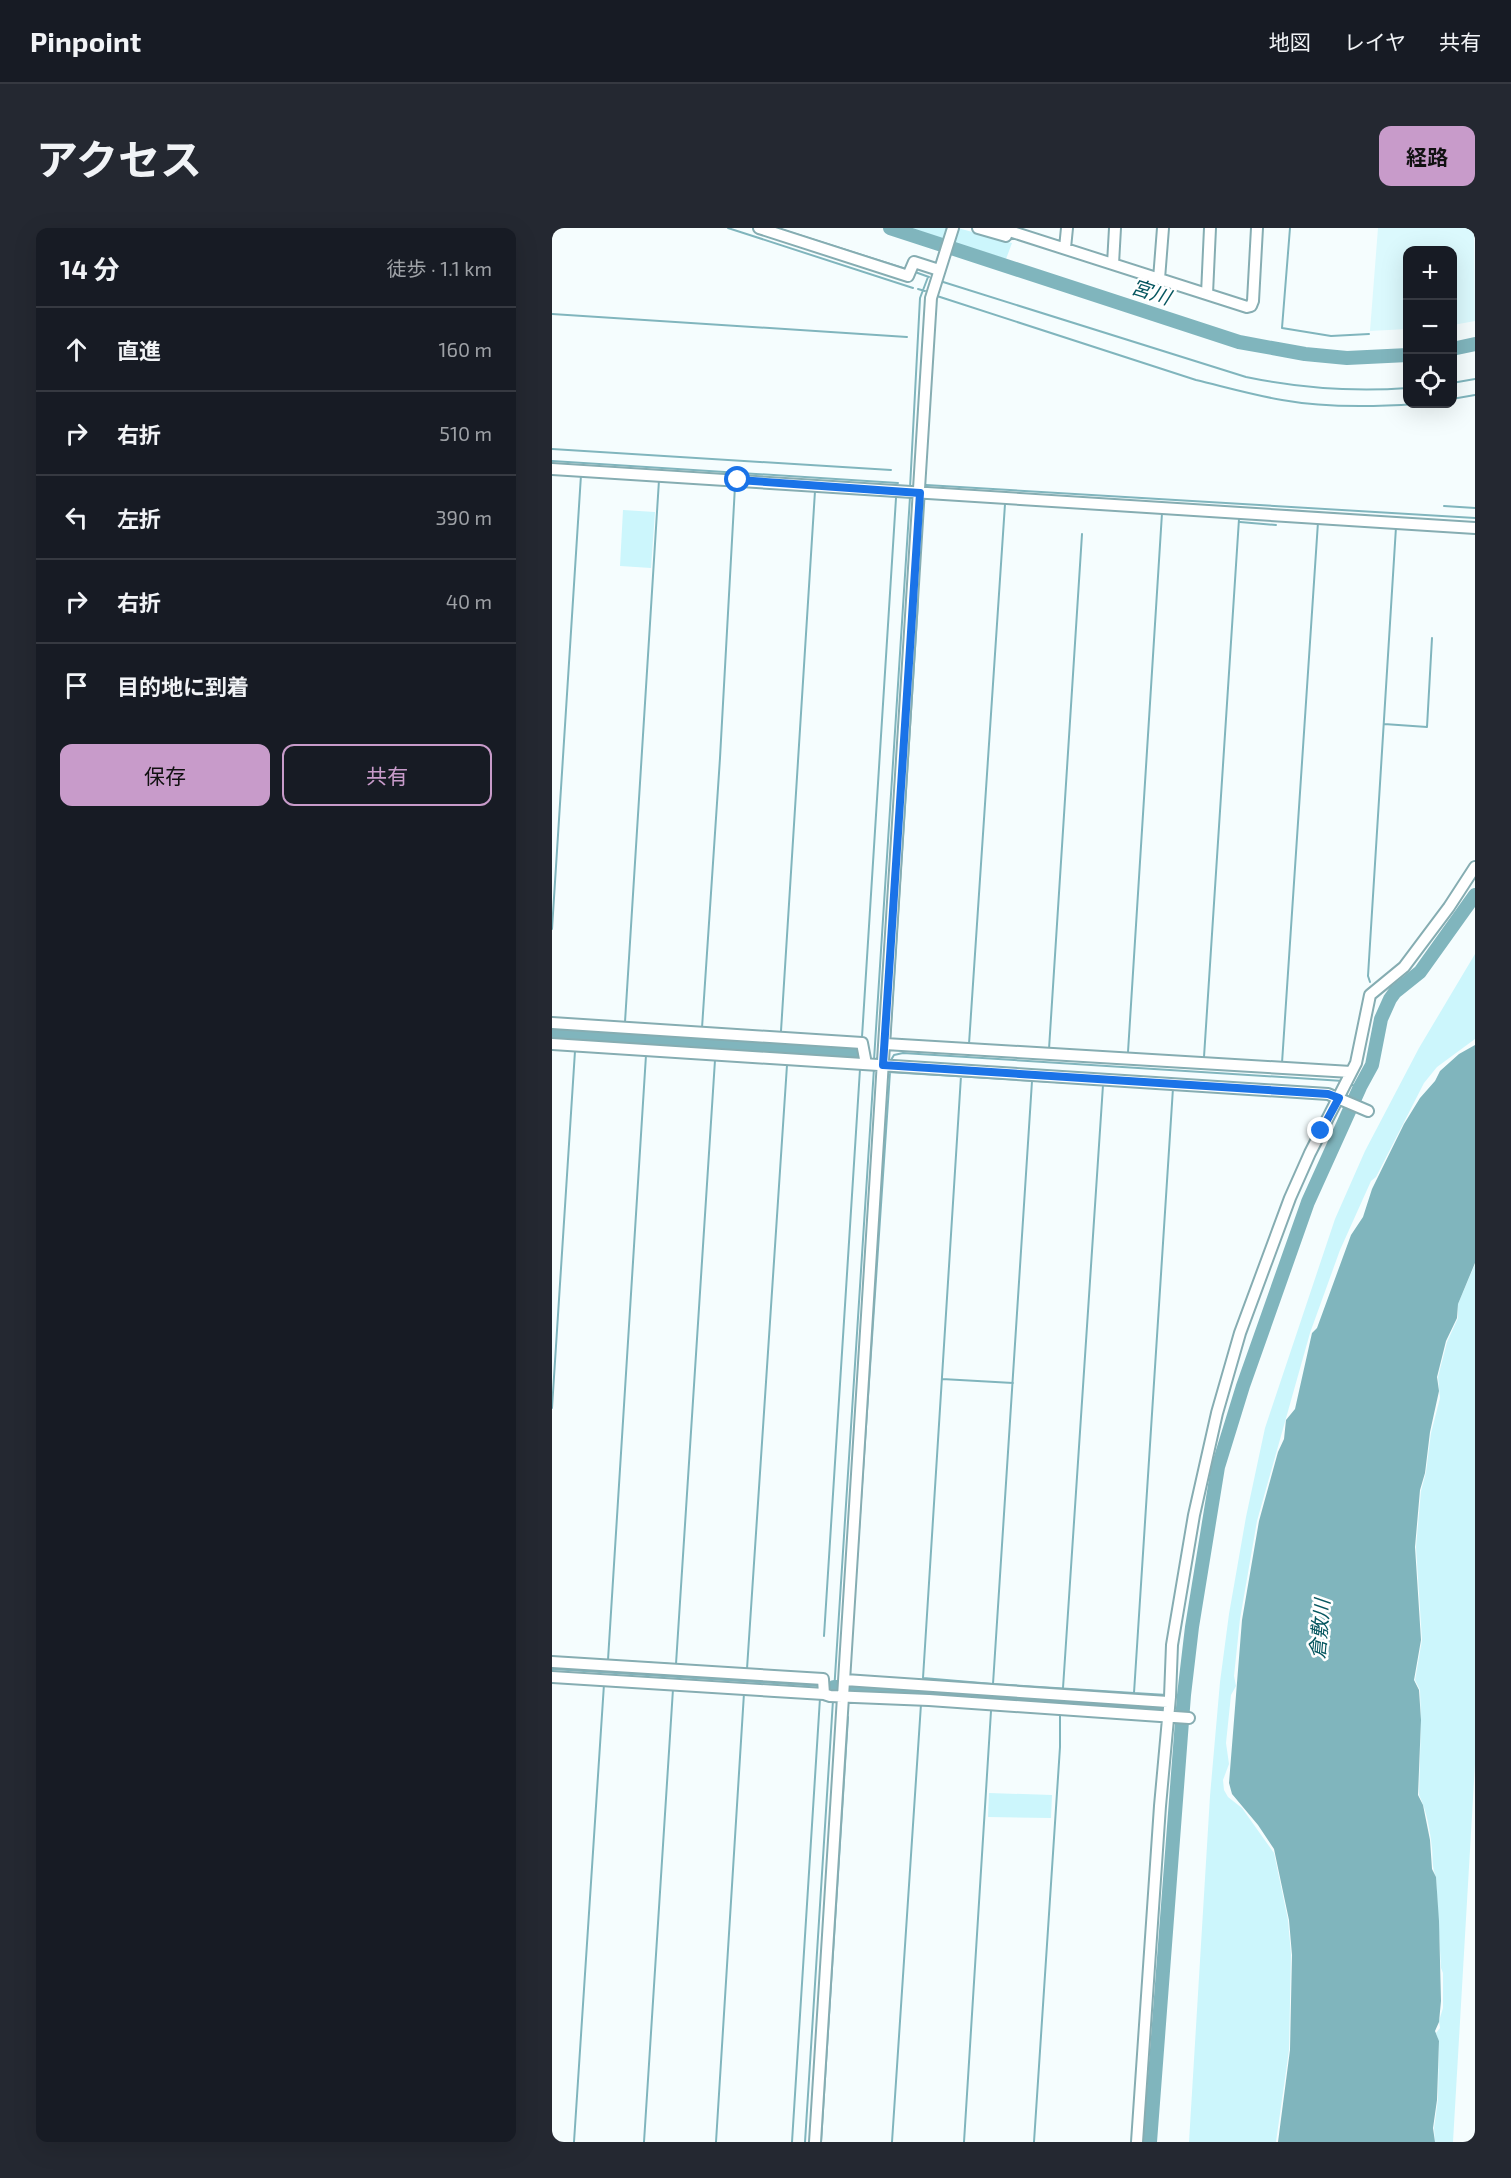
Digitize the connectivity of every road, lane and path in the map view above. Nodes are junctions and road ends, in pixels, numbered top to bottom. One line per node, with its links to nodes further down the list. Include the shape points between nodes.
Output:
1 (759, 228): 13 (street, via 908,276 914,262)
2 (953, 228): 13 (street)
3 (978, 228): 10 (street, via 1016,238)
4 (1000, 228): 10 (street)
5 (1067, 228): 11 (street)
6 (1115, 228): 12 (street)
7 (1162, 228): 14 (street)
8 (1210, 228): 15 (street)
9 (1257, 228): 15 (street, via 1251,306)
10 (1019, 231): 11 (street)
11 (1065, 248): 12 (street)
12 (1113, 264): 14 (street)
13 (937, 274): 17 (street, via 931,298)
14 (1160, 279): 15 (street)
15 (1207, 294)
16 (552, 469): 17 (street)
17 (913, 493): 18 (street); 22 (street)
18 (1475, 528)
19 (1475, 867): 24 (street, via 1404,966 1370,995 1356,1062)
20 (552, 1023): 23 (street, via 862,1043)
21 (552, 1044): 23 (street)
22 (885, 1044): 23 (street); 24 (street)
23 (874, 1065): 25 (street, via 1328,1094); 29 (street)
24 (1348, 1079): 25 (street)
25 (1340, 1099): 26 (street); 31 (street, via 1290,1198 1240,1333 1194,1515 1175,1620)
26 (1364, 1110)
27 (552, 1662): 30 (street, via 823,1679)
28 (552, 1677): 30 (street)
29 (845, 1680): 30 (street); 31 (street)
30 (834, 1696): 32 (street); 34 (street)
31 (1170, 1697): 32 (street)
32 (1172, 1717): 33 (street); 35 (street)
33 (1189, 1718)
34 (815, 2142)
35 (1137, 2142)

